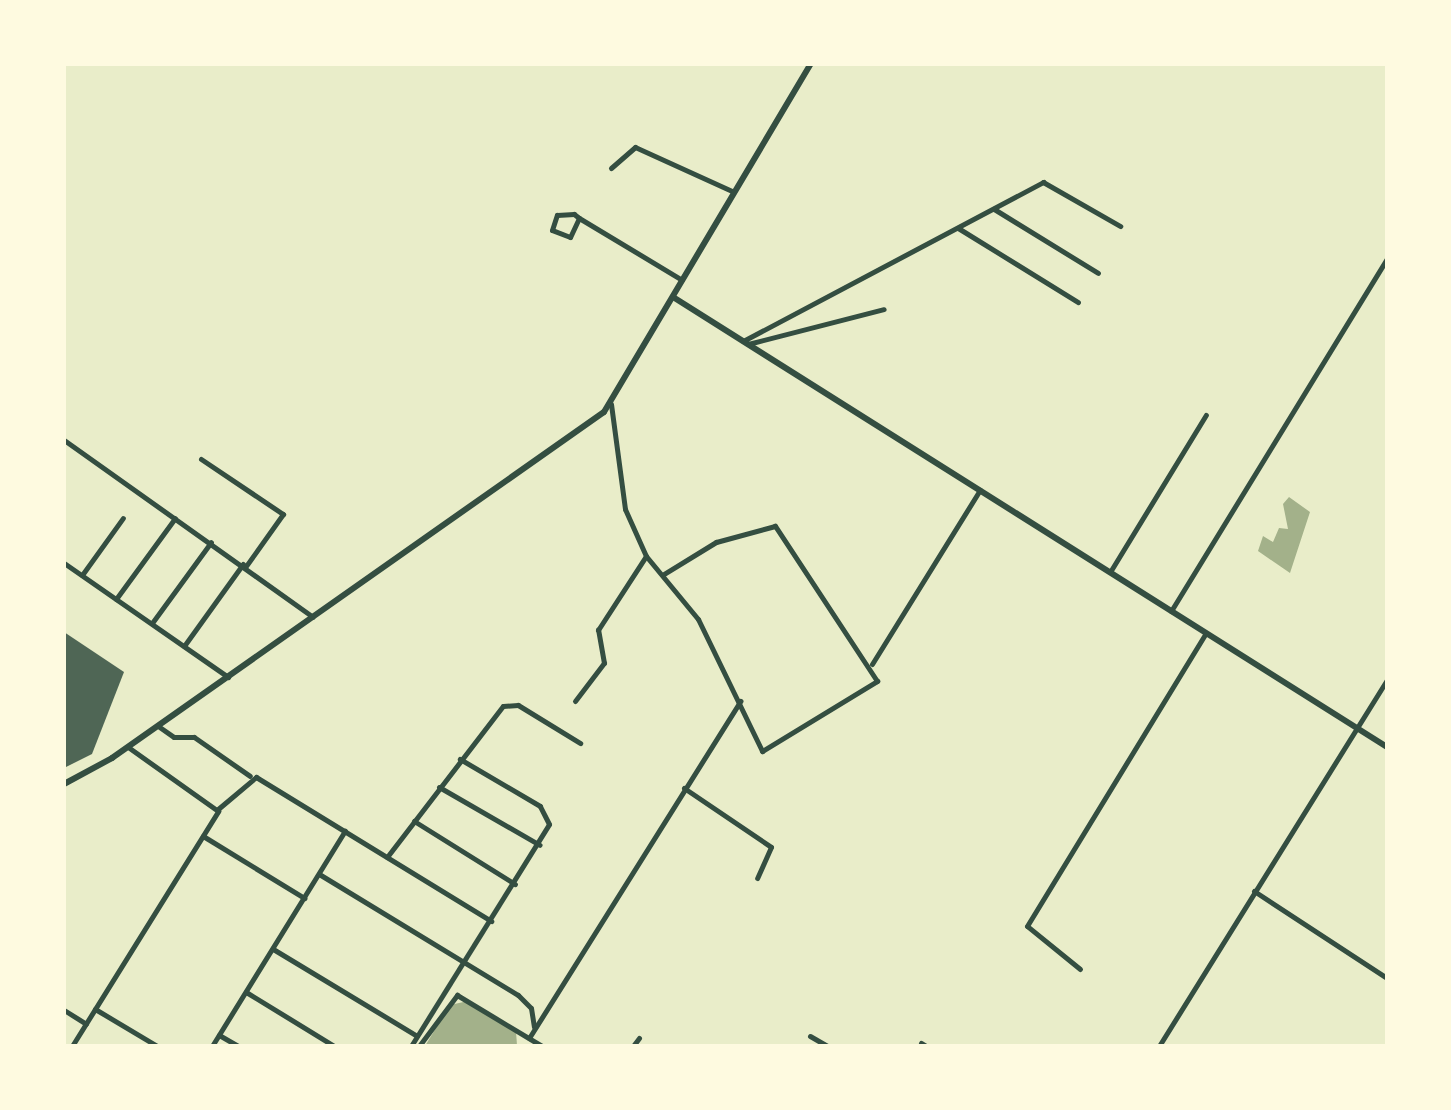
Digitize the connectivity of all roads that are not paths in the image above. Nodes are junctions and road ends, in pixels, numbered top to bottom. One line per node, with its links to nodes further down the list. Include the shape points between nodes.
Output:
1 (811, 64): 3 (street)
2 (611, 168): 3 (street, via 635,147)
3 (732, 191): 10 (street)
4 (994, 208): 6 (street, via 1049,181); 7 (street); 9 (street)
5 (579, 218): 5 (street, via 557,215 555,235 570,237); 10 (street)
6 (1120, 226)
7 (957, 228): 12 (street); 14 (street)
8 (1387, 259): 30 (street)
9 (1098, 273)
10 (682, 280): 11 (street)
11 (673, 297): 14 (street); 15 (street)
12 (1078, 302)
13 (884, 309): 14 (street)
14 (745, 342): 19 (street)
15 (611, 404): 23 (street, via 625,509); 31 (street)
16 (1206, 415): 26 (street)
17 (64, 440): 21 (street)
18 (201, 459): 25 (street, via 283,514)
19 (980, 490): 26 (street); 35 (street)
20 (123, 518): 28 (street)
21 (175, 518): 22 (street); 29 (street)
22 (211, 542): 25 (street); 32 (street)
23 (646, 556): 27 (street); 39 (street, via 598,630 604,663)
24 (64, 563): 28 (street)
25 (244, 565): 31 (street); 34 (street)
26 (1110, 572): 30 (street)
27 (664, 574): 35 (street, via 716,542 775,526); 38 (street)
28 (82, 575): 29 (street)
29 (116, 599): 32 (street)
30 (1171, 611): 33 (street)
31 (313, 617): 36 (street)
32 (152, 623): 34 (street)
33 (1206, 633): 41 (street); 64 (street, via 1027,926)
34 (184, 646): 36 (street)
35 (872, 664): 38 (street, via 873,686 766,752)
36 (228, 677): 40 (street)
37 (1387, 679): 41 (street)
38 (741, 700): 49 (street)
39 (575, 701)
40 (158, 726): 43 (street); 46 (street, via 174,737 194,737)
41 (1357, 728): 44 (street); 59 (street)
42 (580, 743): 45 (street, via 513,703 495,712)
43 (128, 747): 47 (street); 50 (street)
44 (1387, 747)
45 (460, 759): 48 (street); 54 (street, via 546,811)
46 (250, 776): 50 (street); 52 (street)
47 (64, 784)
48 (439, 787): 51 (street); 54 (street)
49 (684, 788): 57 (street, via 771,847); 70 (street)
50 (218, 809): 53 (street)
51 (413, 821): 55 (street); 58 (street)
52 (345, 831): 55 (street); 56 (street)
53 (203, 836): 60 (street); 67 (street)
54 (540, 845): 58 (street)
55 (387, 857): 61 (street)
56 (319, 874): 60 (street); 63 (street)
57 (757, 878)
58 (515, 884): 61 (street)
59 (1254, 891): 65 (street); 87 (street)
60 (304, 898): 62 (street)
61 (491, 921): 63 (street)
62 (273, 949): 66 (street); 72 (street)
63 (463, 962): 70 (street, via 527,1003); 72 (street)
64 (1080, 969)
65 (1387, 978)
66 (246, 992): 71 (street); 81 (street)
67 (95, 1009): 69 (street); 78 (street)
68 (64, 1010): 69 (street)
69 (86, 1024): 76 (street)
70 (534, 1029): 74 (street)
71 (219, 1035): 79 (street); 80 (street)
72 (417, 1036): 82 (street)
73 (810, 1036): 86 (street)
74 (529, 1038): 83 (street, via 457,995); 84 (street)
75 (639, 1038): 85 (street)
76 (73, 1044): 77 (street)
77 (82, 1046)
78 (157, 1046)
79 (212, 1046)
80 (238, 1046)
81 (334, 1046)
82 (411, 1046)
83 (419, 1046)
84 (542, 1046)
85 (633, 1046)
86 (827, 1046)
87 (1159, 1046)

